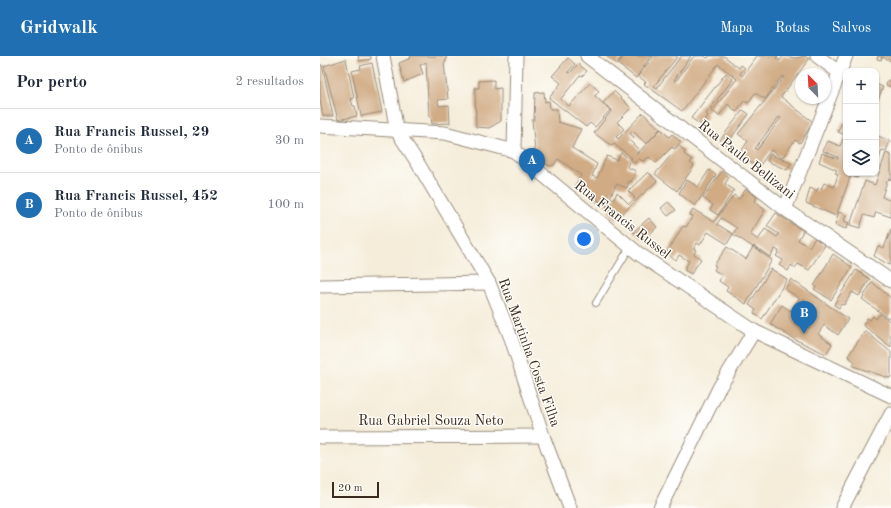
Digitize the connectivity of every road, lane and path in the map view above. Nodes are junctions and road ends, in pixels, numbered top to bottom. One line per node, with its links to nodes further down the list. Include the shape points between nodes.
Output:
1 (383, 56): 8 (street)
2 (516, 56): 9 (street)
3 (587, 56): 10 (street, Rua Paulo Bellizani)
4 (817, 56): 6 (street)
5 (846, 56): 6 (street)
6 (840, 73): 10 (street)
7 (320, 126): 8 (street, Rua Francis Russel)
8 (397, 132): 9 (street, Rua Francis Russel, via 445,133); 13 (street, Rua Martinha Costa Filha)
9 (514, 151): 11 (street, Rua Francis Russel)
10 (785, 209): 12 (street, Rua Paulo Bellizani)
11 (630, 247): 15 (lane); 16 (street, Rua Francis Russel)
12 (891, 281)
13 (489, 283): 14 (street); 19 (street, Rua Martinha Costa Filha, via 511,338)
14 (320, 286)
15 (596, 303)
16 (754, 331): 17 (street, Rua Francis Russel); 22 (street, via 719,388)
17 (891, 396)
18 (891, 414): 23 (street)
19 (543, 436): 20 (street, Rua Gabriel Souza Neto); 21 (street, Rua Martinha Costa Filha)
20 (320, 437)
21 (570, 508)
22 (660, 508)
23 (842, 508)

